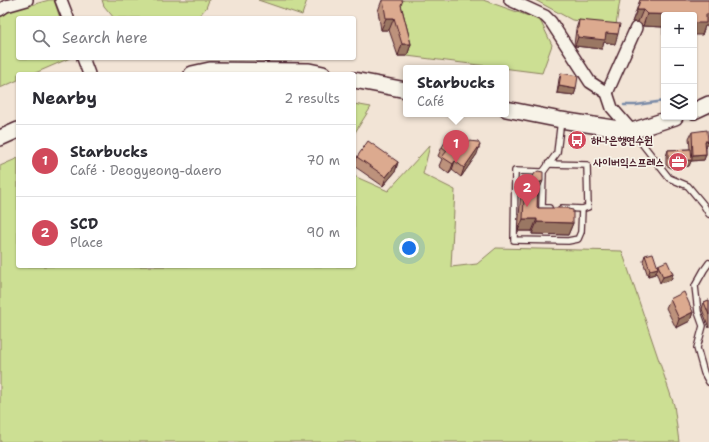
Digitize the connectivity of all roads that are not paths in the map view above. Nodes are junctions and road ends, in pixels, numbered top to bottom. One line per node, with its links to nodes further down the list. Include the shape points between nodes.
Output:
1 (26, 0): 4 (street)
2 (61, 0): 5 (street)
3 (510, 0): 13 (street, via 545,16 590,82)
4 (0, 10)
5 (67, 16)
6 (636, 28): 13 (street)
7 (84, 60): 8 (street)
8 (88, 72)
9 (201, 72): 10 (main road)
10 (314, 72)
11 (356, 80): 12 (main road)
12 (403, 89)
13 (607, 93): 20 (street, via 612,108)
14 (709, 104): 16 (main road)
15 (509, 110): 17 (main road)
16 (697, 110)
17 (561, 120): 20 (main road); 22 (lane, via 557,153)
18 (666, 120): 20 (main road)
19 (16, 131): 21 (main road)
20 (632, 131): 25 (lane, via 669,178 688,186)
21 (0, 138)
22 (548, 164): 23 (lane); 24 (lane, via 588,165 588,207)
23 (543, 172): 24 (lane, via 542,208); 24 (lane, via 515,171 514,240 578,239 581,232)
24 (582, 209)
25 (709, 214)
26 (709, 263): 27 (lane, via 695,286 698,312 703,326 697,348)
27 (709, 382)

